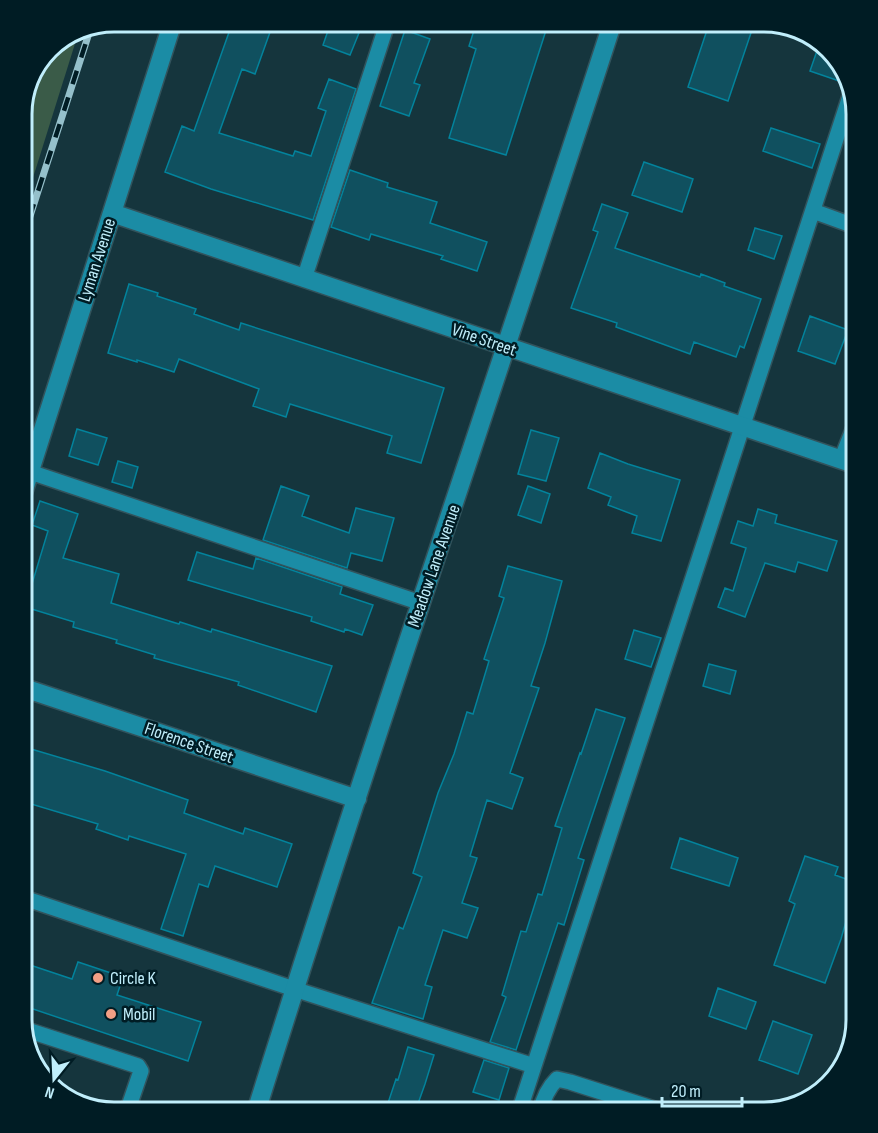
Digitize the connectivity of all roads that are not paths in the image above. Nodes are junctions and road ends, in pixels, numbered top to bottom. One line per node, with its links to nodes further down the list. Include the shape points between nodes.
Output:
1 (170, 32): 6 (street, Lyman Avenue)
2 (384, 32): 8 (lane)
3 (609, 32): 9 (street, Meadow Lane Avenue)
4 (846, 109): 5 (lane)
5 (813, 211): 7 (lane); 10 (lane)
6 (112, 213): 8 (street, Vine Street); 12 (street, Lyman Avenue)
7 (846, 223)
8 (304, 279): 9 (street, Vine Street)
9 (507, 348): 10 (street, Vine Street); 14 (street, Meadow Lane Avenue)
10 (742, 427): 11 (street, Vine Street); 20 (lane)
11 (846, 462)
12 (32, 467)
13 (32, 473): 14 (lane)
14 (421, 603): 16 (street, Meadow Lane Avenue)
15 (31, 690): 16 (street, Florence Street)
16 (357, 799): 18 (street, Meadow Lane Avenue)
17 (31, 900): 18 (lane)
18 (294, 990): 20 (lane); 22 (street, Meadow Lane Avenue)
19 (32, 1032): 21 (lane, via 138,1066 141,1071)
20 (534, 1066): 23 (lane)
21 (130, 1102)
22 (259, 1102)
23 (522, 1102)
24 (543, 1102): 25 (lane, via 557,1079)
25 (631, 1102)

